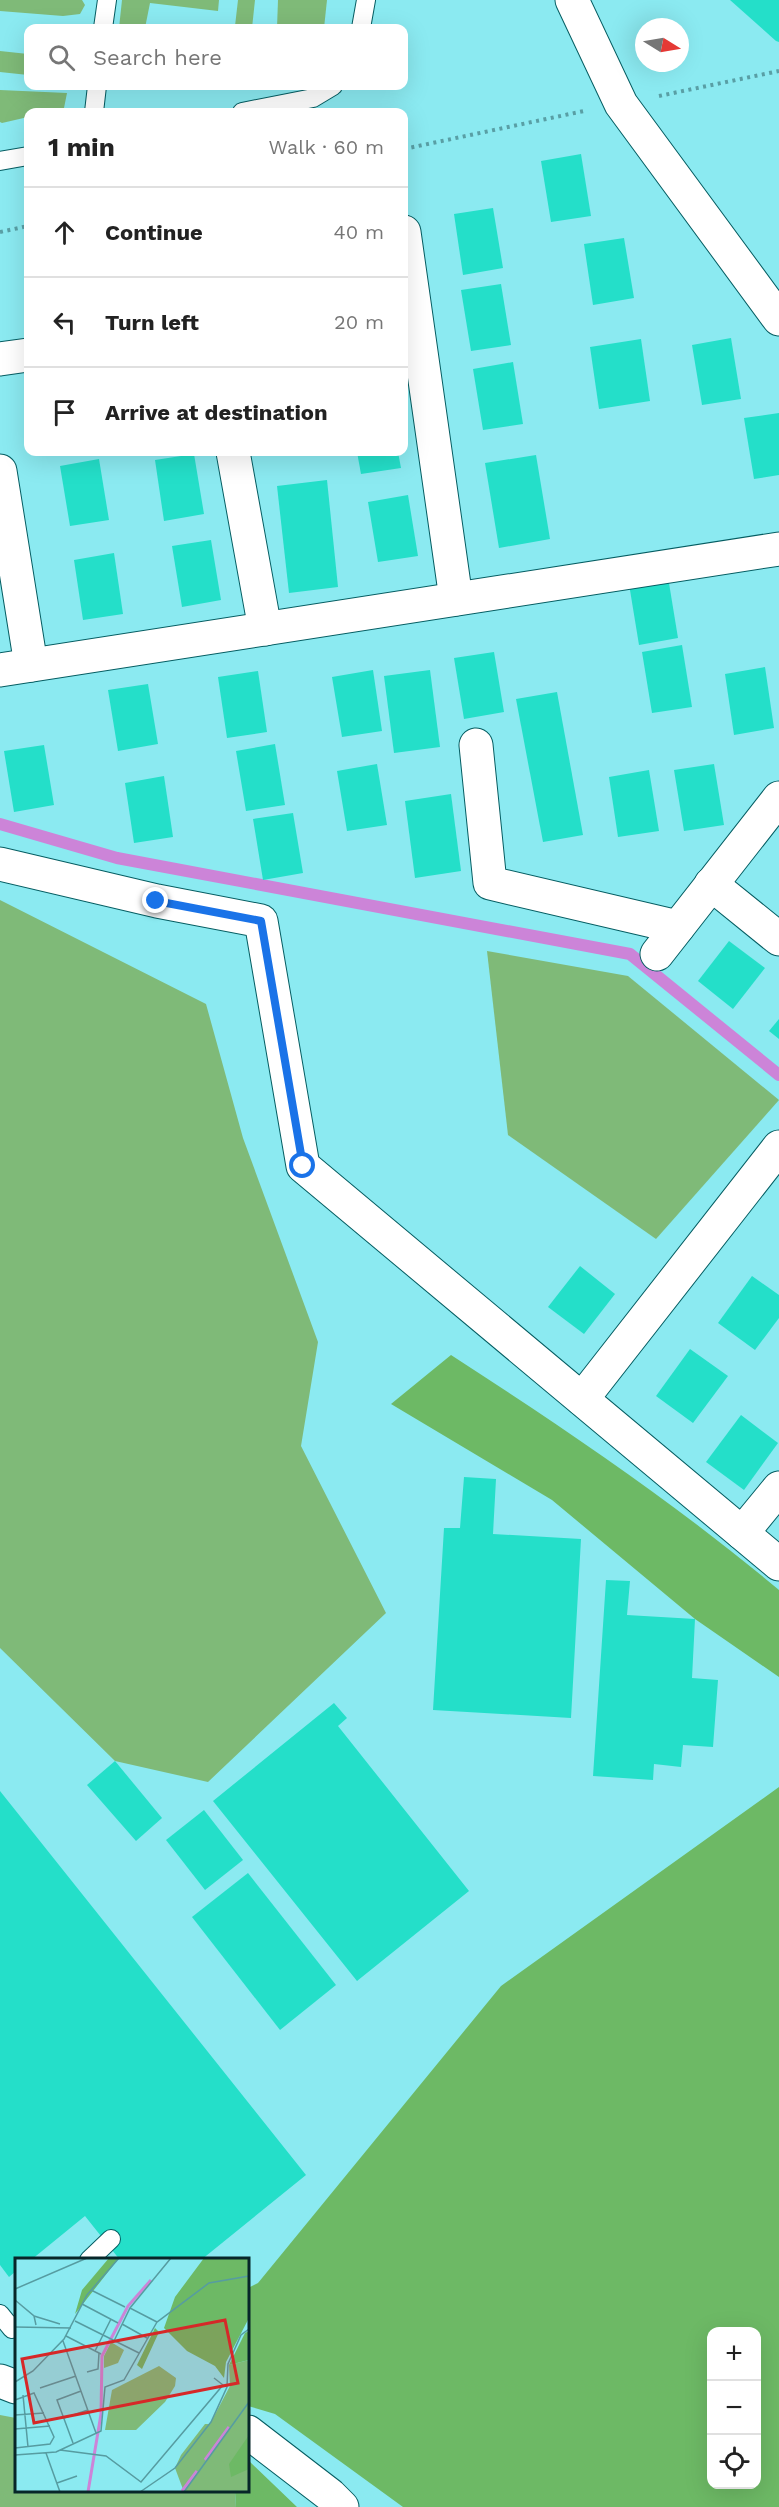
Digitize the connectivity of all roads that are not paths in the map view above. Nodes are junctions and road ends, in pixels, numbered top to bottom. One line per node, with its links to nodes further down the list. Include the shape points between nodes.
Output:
1 (107, 0): 4 (lane)
2 (366, 0): 5 (lane)
3 (572, 0): 13 (street, via 621,104)
4 (104, 24)
5 (362, 24)
6 (97, 90): 8 (lane)
7 (326, 90): 9 (lane, via 313,98)
8 (94, 108)
9 (262, 108)
10 (24, 157): 11 (lane)
11 (0, 161)
12 (408, 260): 19 (street)
13 (779, 319)
14 (24, 356): 15 (street)
15 (0, 359)
16 (234, 456): 20 (street)
17 (0, 471): 21 (street)
18 (779, 549): 19 (street)
19 (456, 599): 20 (street)
20 (265, 629): 21 (street)
21 (16, 668)
22 (476, 745): 26 (street, via 490,883)
23 (779, 798): 25 (street)
24 (0, 864): 30 (street, via 261,921 303,1166)
25 (711, 884): 26 (street); 27 (street)
26 (678, 927): 28 (street)
27 (779, 939)
28 (657, 954)
29 (779, 1147): 30 (street)
30 (582, 1399): 32 (street)
31 (779, 1488): 32 (street)
32 (742, 1533): 33 (street)
33 (779, 1564)
34 (111, 2239): 35 (lane)
35 (90, 2258)
36 (0, 2314): 37 (lane, via 12,2329)
37 (15, 2326)
38 (0, 2381): 39 (street)
39 (15, 2387)
40 (249, 2433): 41 (street)
41 (342, 2507)

